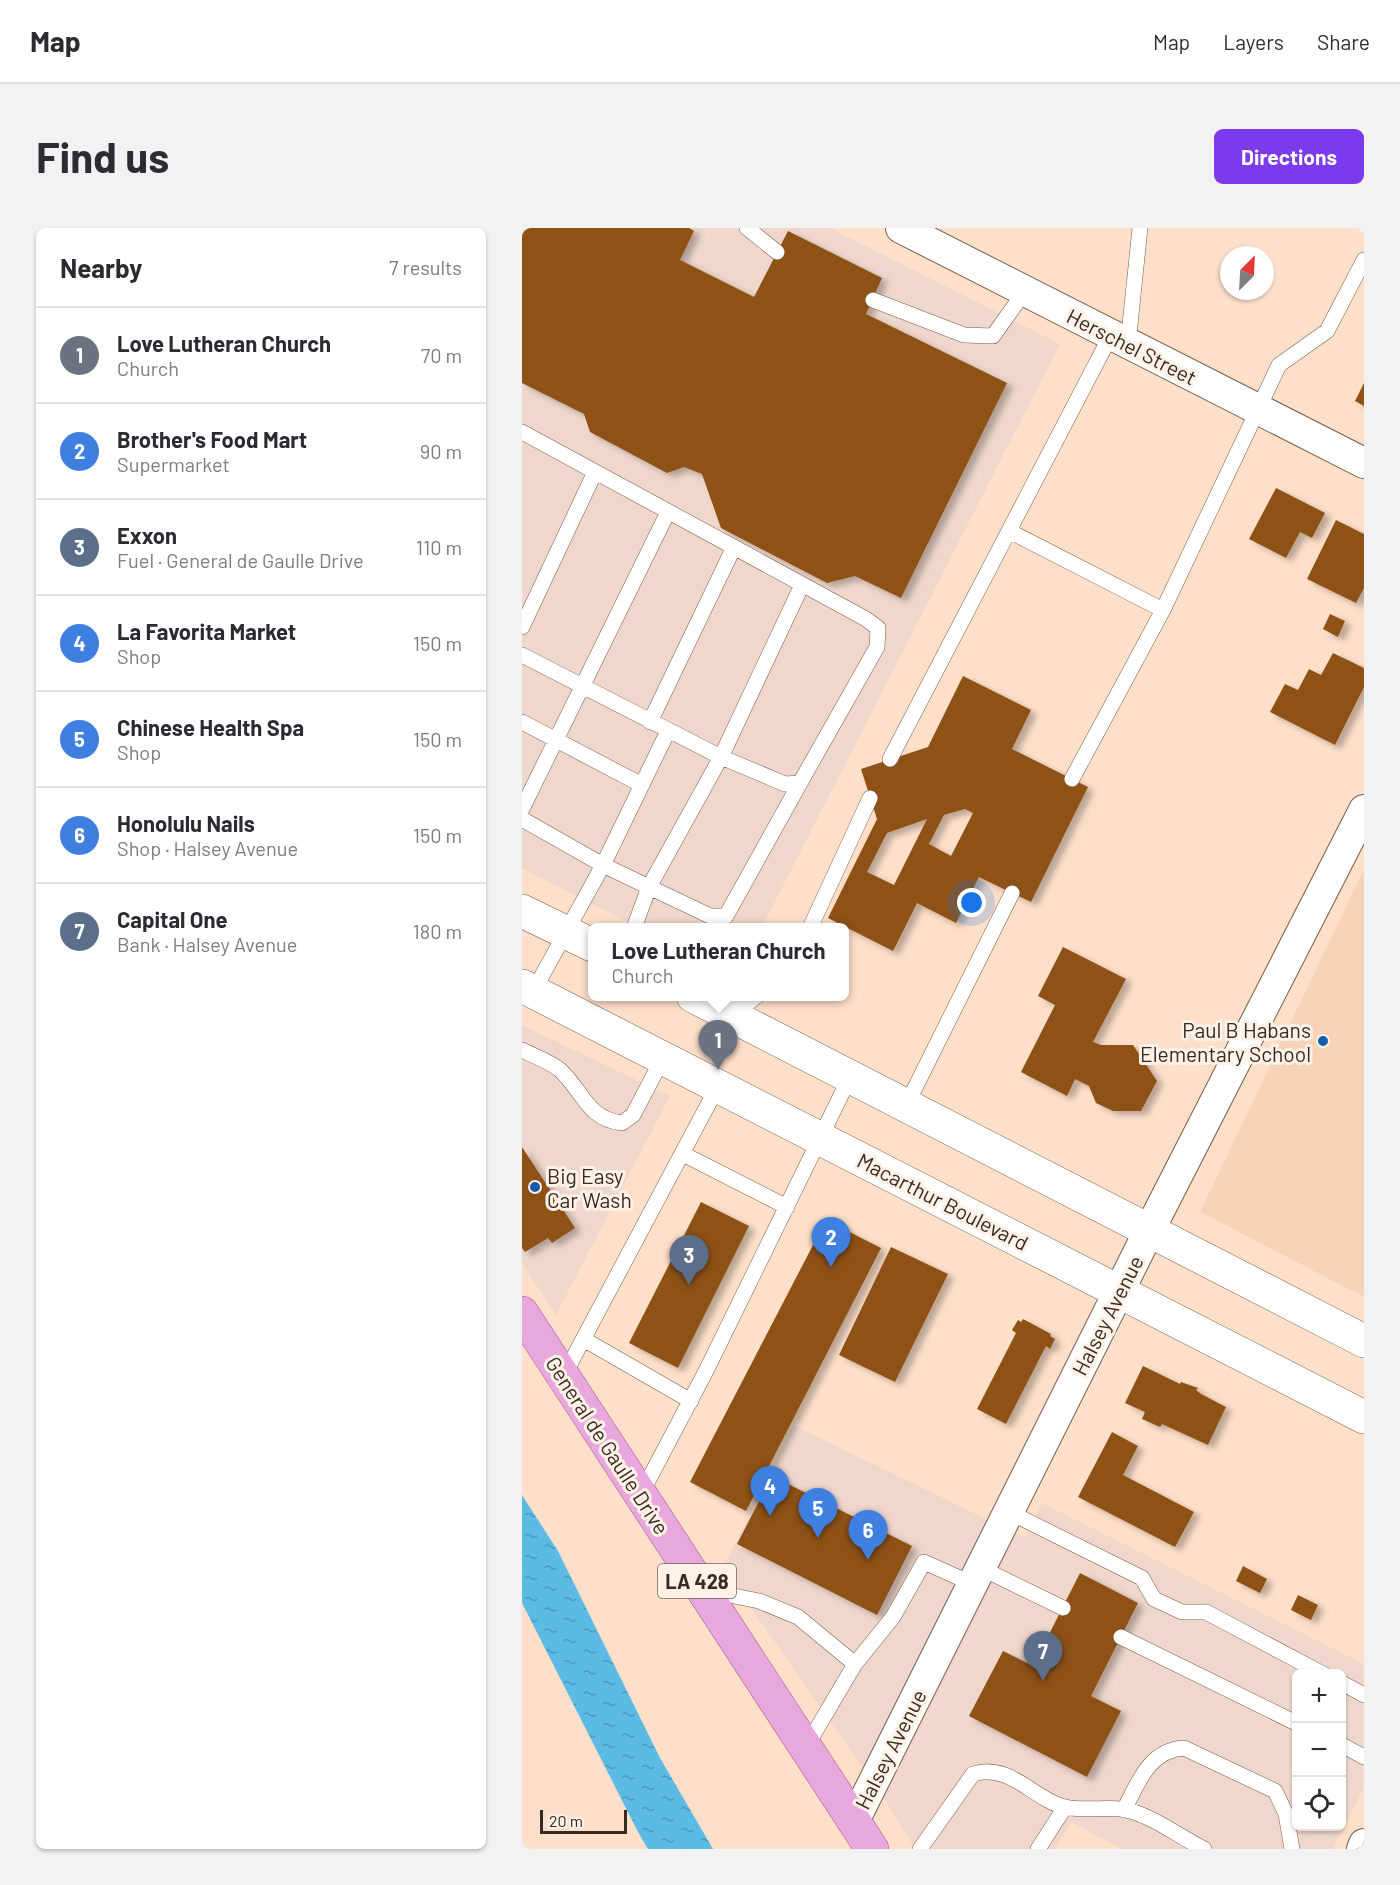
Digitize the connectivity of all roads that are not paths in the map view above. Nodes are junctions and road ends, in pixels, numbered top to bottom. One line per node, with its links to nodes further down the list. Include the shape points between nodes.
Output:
1 (747, 228): 4 (lane)
2 (901, 228): 6 (street, Herschel Street)
3 (1140, 228): 8 (lane)
4 (777, 252)
5 (1364, 260): 9 (lane, via 1327,331 1279,365)
6 (1024, 291): 7 (lane, via 993,336 964,334); 8 (street, Herschel Street)
7 (873, 300)
8 (1120, 340): 9 (street, Herschel Street); 14 (lane)
9 (1260, 410): 11 (street, Herschel Street); 17 (lane)
10 (523, 436): 12 (lane)
11 (1364, 463)
12 (595, 472): 13 (lane); 18 (lane)
13 (668, 512): 15 (lane); 20 (lane)
14 (1009, 531): 17 (lane); 26 (lane)
15 (734, 548): 16 (lane); 22 (lane)
16 (802, 585): 25 (lane); 28 (lane, via 878,628 877,647)
17 (1163, 609): 27 (lane)
18 (522, 627)
19 (522, 655): 20 (lane)
20 (583, 687): 22 (lane); 24 (lane)
21 (522, 722): 24 (lane)
22 (650, 722): 23 (lane)
23 (668, 730): 25 (lane); 29 (lane)
24 (554, 740): 29 (lane); 31 (lane)
25 (721, 757): 28 (lane, via 784,784); 35 (lane)
26 (890, 759)
27 (1072, 780)
28 (800, 783): 35 (lane, via 726,916 710,916)
29 (642, 785): 34 (lane)
30 (870, 798): 39 (lane)
31 (522, 809)
32 (1364, 810): 53 (street, Halsey Avenue)
33 (522, 819): 34 (lane)
34 (603, 866): 35 (lane); 40 (lane)
35 (649, 887): 38 (lane)
36 (1012, 893): 49 (lane)
37 (522, 911): 40 (street)
38 (636, 923)
39 (812, 923)
40 (578, 938): 41 (lane)
41 (527, 989): 46 (street, Macarthur Boulevard)
42 (702, 1001): 44 (street)
43 (750, 1001): 44 (lane)
44 (731, 1016): 47 (street)
45 (522, 1050): 46 (lane, via 557,1068 595,1114 608,1122 622,1123 633,1115)
46 (663, 1058): 48 (street, Macarthur Boulevard)
47 (850, 1077): 49 (street); 50 (lane)
48 (718, 1086): 50 (street, Macarthur Boulevard); 51 (lane)
49 (906, 1106): 53 (street)
50 (820, 1138): 52 (lane); 54 (street, Macarthur Boulevard)
51 (683, 1154): 52 (lane); 56 (lane)
52 (787, 1207): 59 (lane)
53 (1150, 1229): 54 (street, Halsey Avenue); 57 (street)
54 (1120, 1290): 60 (street, Macarthur Boulevard); 62 (street, Halsey Avenue)
55 (522, 1313): 58 (main road, General de Gaulle Drive / LA 428)
56 (585, 1340): 58 (lane); 59 (lane)
57 (1364, 1341)
58 (563, 1377): 61 (main road, General de Gaulle Drive / LA 428)
59 (691, 1401): 61 (lane)
60 (1364, 1416)
61 (641, 1494): 64 (main road, General de Gaulle Drive / LA 428)
62 (1008, 1512): 63 (street, Halsey Avenue); 68 (lane, via 1142,1578 1154,1599 1182,1612 1206,1612)
63 (977, 1576): 65 (lane); 67 (lane, via 924,1562 893,1617); 77 (street, Halsey Avenue)
64 (702, 1589): 67 (lane, via 759,1600 798,1617); 72 (main road, General de Gaulle Drive / LA 428)
65 (1063, 1608)
66 (1121, 1637): 71 (lane)
67 (855, 1664): 72 (lane)
68 (1314, 1669)
69 (1346, 1686): 70 (lane)
70 (1364, 1695)
71 (1292, 1721)
72 (806, 1747): 77 (main road, General de Gaulle Drive / LA 428)
73 (1346, 1747): 74 (lane)
74 (1364, 1756)
75 (1065, 1807): 76 (lane); 80 (lane, via 1010,1777 987,1770 973,1774); 81 (lane)
76 (1124, 1810): 82 (lane); 83 (lane, via 1144,1770 1159,1756 1184,1748 1275,1791 1286,1814)
77 (854, 1821): 79 (main road, General de Gaulle Drive / LA 428)
78 (1364, 1844): 84 (street)
79 (872, 1849)
80 (921, 1849)
81 (1038, 1849)
82 (1204, 1849)
83 (1292, 1849)
84 (1362, 1849)

